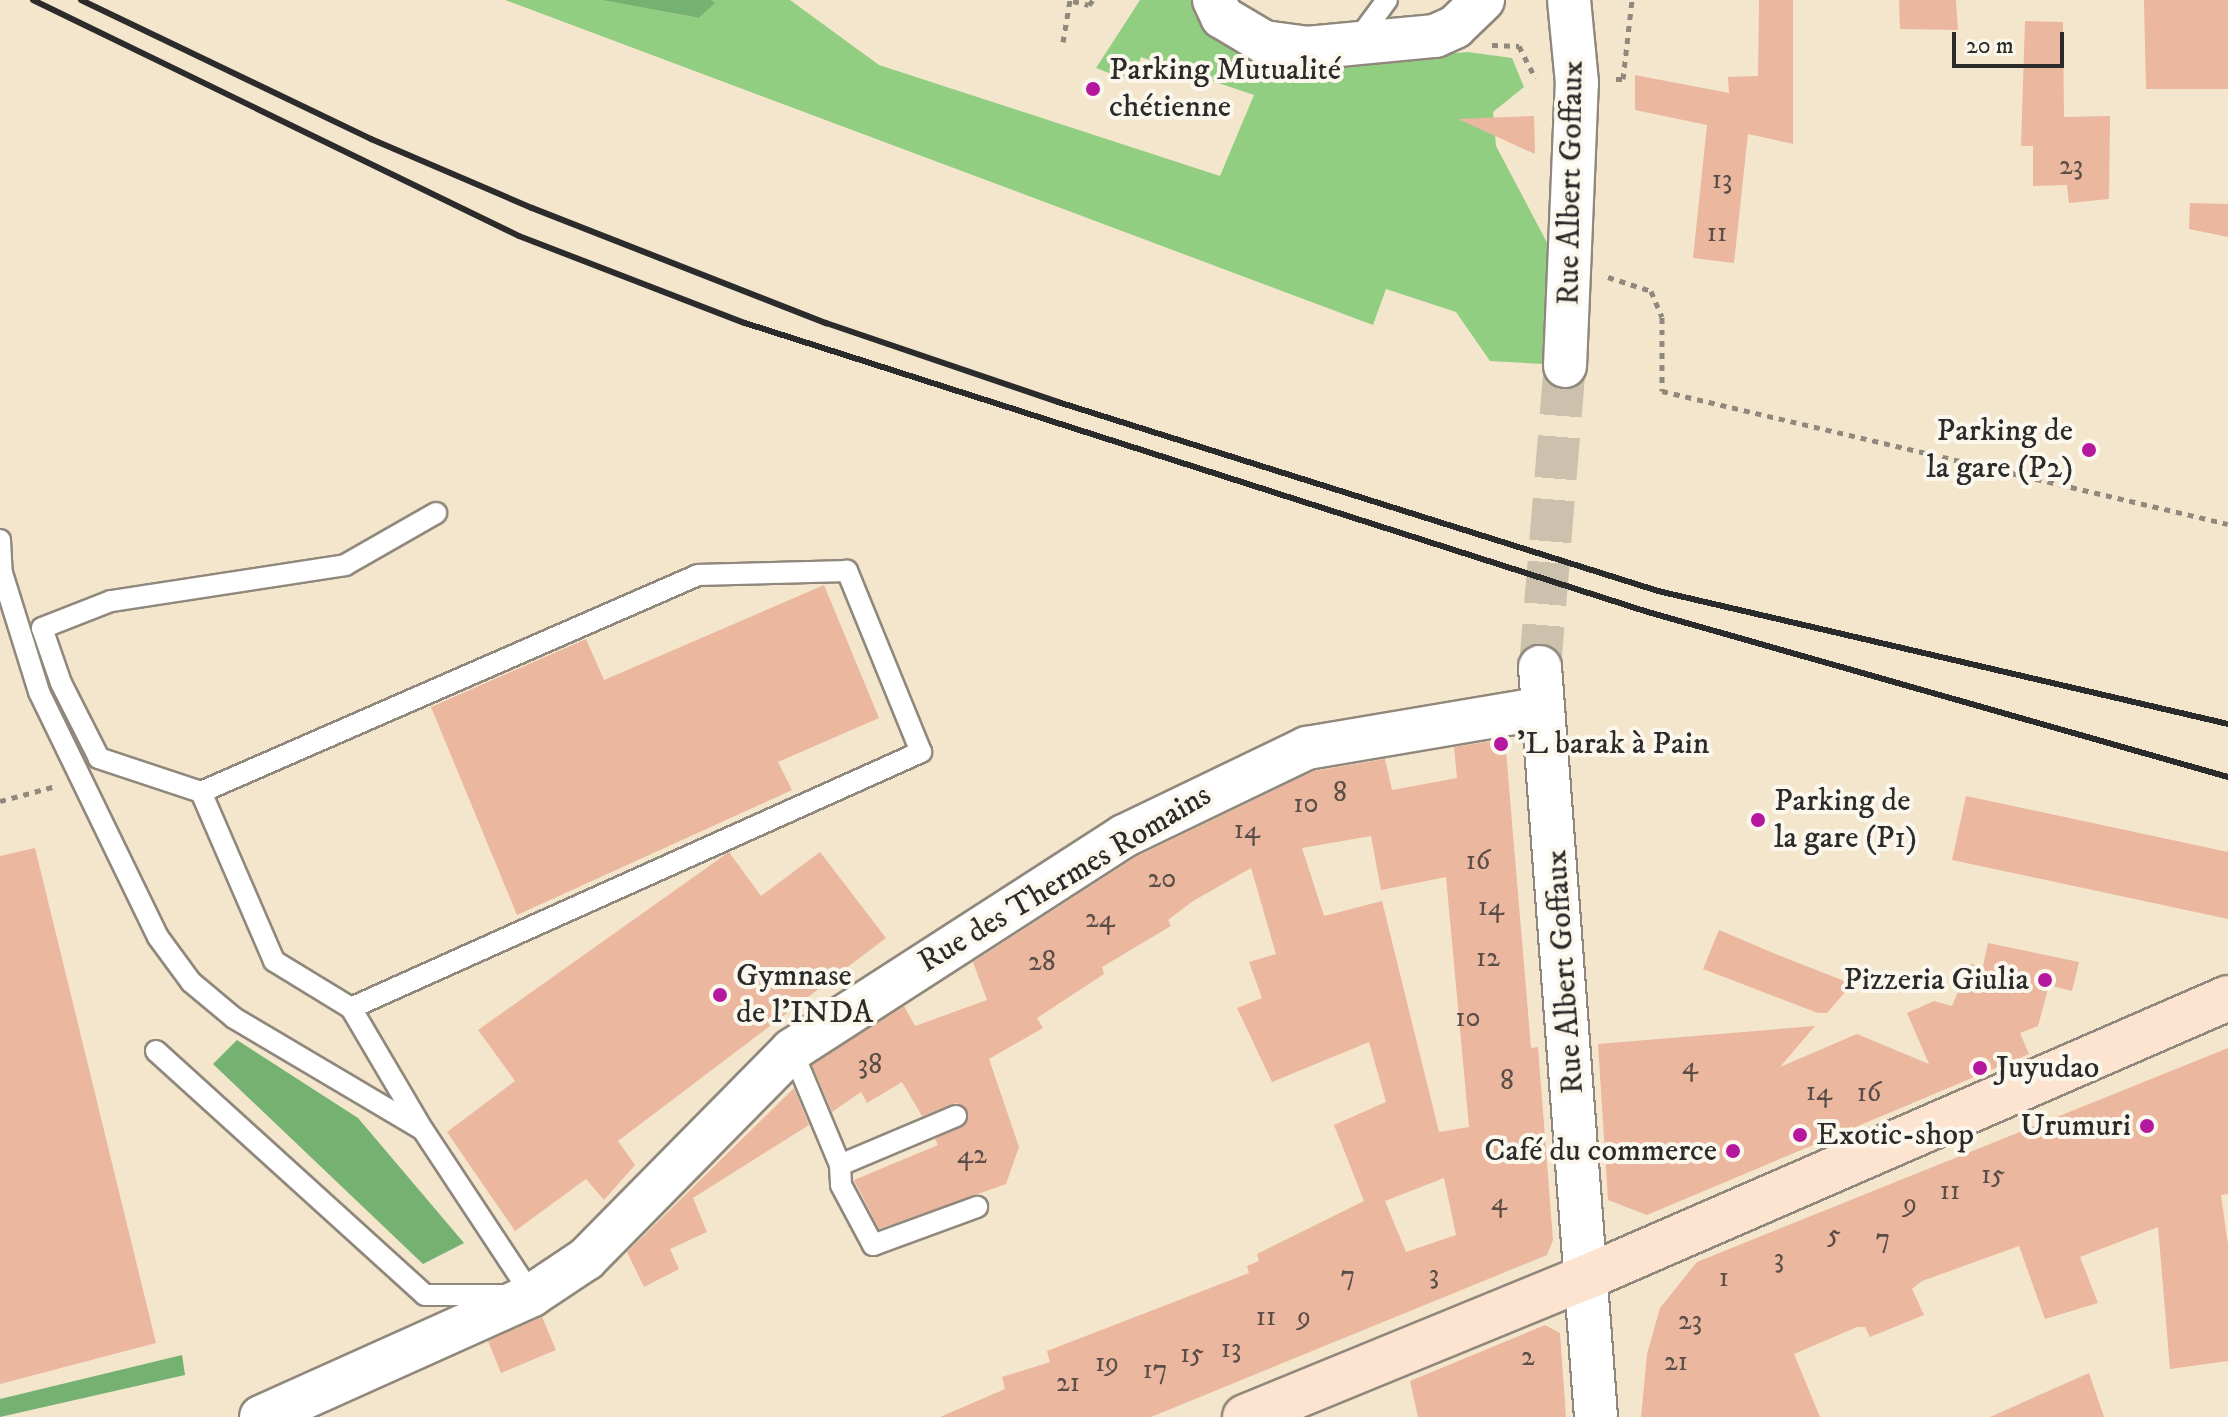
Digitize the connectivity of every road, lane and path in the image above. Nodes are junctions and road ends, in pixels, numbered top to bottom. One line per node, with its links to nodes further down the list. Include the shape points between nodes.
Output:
1 (1072, 0): 2 (path, via 1089,5); 7 (path)
2 (1093, 0)
3 (1214, 0): 8 (street, via 1222,17 1264,42 1307,48)
4 (1387, 0): 8 (lane)
5 (1569, 0): 9 (street, Rue Albert Goffaux)
6 (1469, 14): 8 (street, via 1435,36); 9 (path, via 1471,44 1519,46 1539,86)
7 (1063, 42)
8 (1353, 44)
9 (1577, 83): 11 (street, Rue Albert Goffaux)
10 (1601, 275): 13 (path, via 1651,291 1662,317 1662,391)
11 (1565, 366)
12 (436, 513): 19 (lane, via 345,565 111,601 42,628 61,683 99,758)
13 (2228, 524)
14 (0, 540): 15 (lane)
15 (1, 573): 18 (lane, via 39,692)
16 (1540, 667): 17 (street, Rue Albert Goffaux)
17 (1543, 708): 23 (street, Rue des Thermes Romains, via 1307,748 1275,761 1124,836); 29 (street, Rue Albert Goffaux)
18 (80, 780): 20 (path); 26 (lane, via 158,937 191,982 234,1018)
19 (201, 792): 22 (lane, via 274,961); 22 (lane, via 698,575 847,571 921,752)
20 (0, 801)
21 (2228, 998): 29 (main road)
22 (351, 1008): 26 (lane)
23 (792, 1050): 27 (lane); 30 (street, Rue des Thermes Romains, via 615,1234)
24 (156, 1051): 30 (lane, via 418,1297)
25 (956, 1116): 27 (lane)
26 (423, 1130): 30 (lane)
27 (840, 1165): 28 (lane, via 841,1185 873,1245)
28 (977, 1207)
29 (1587, 1277): 32 (main road); 33 (street, Rue Albert Goffaux)
30 (532, 1295): 31 (street, Rue des Thermes Romains)
31 (261, 1417)
32 (1245, 1417)
33 (1596, 1417)

